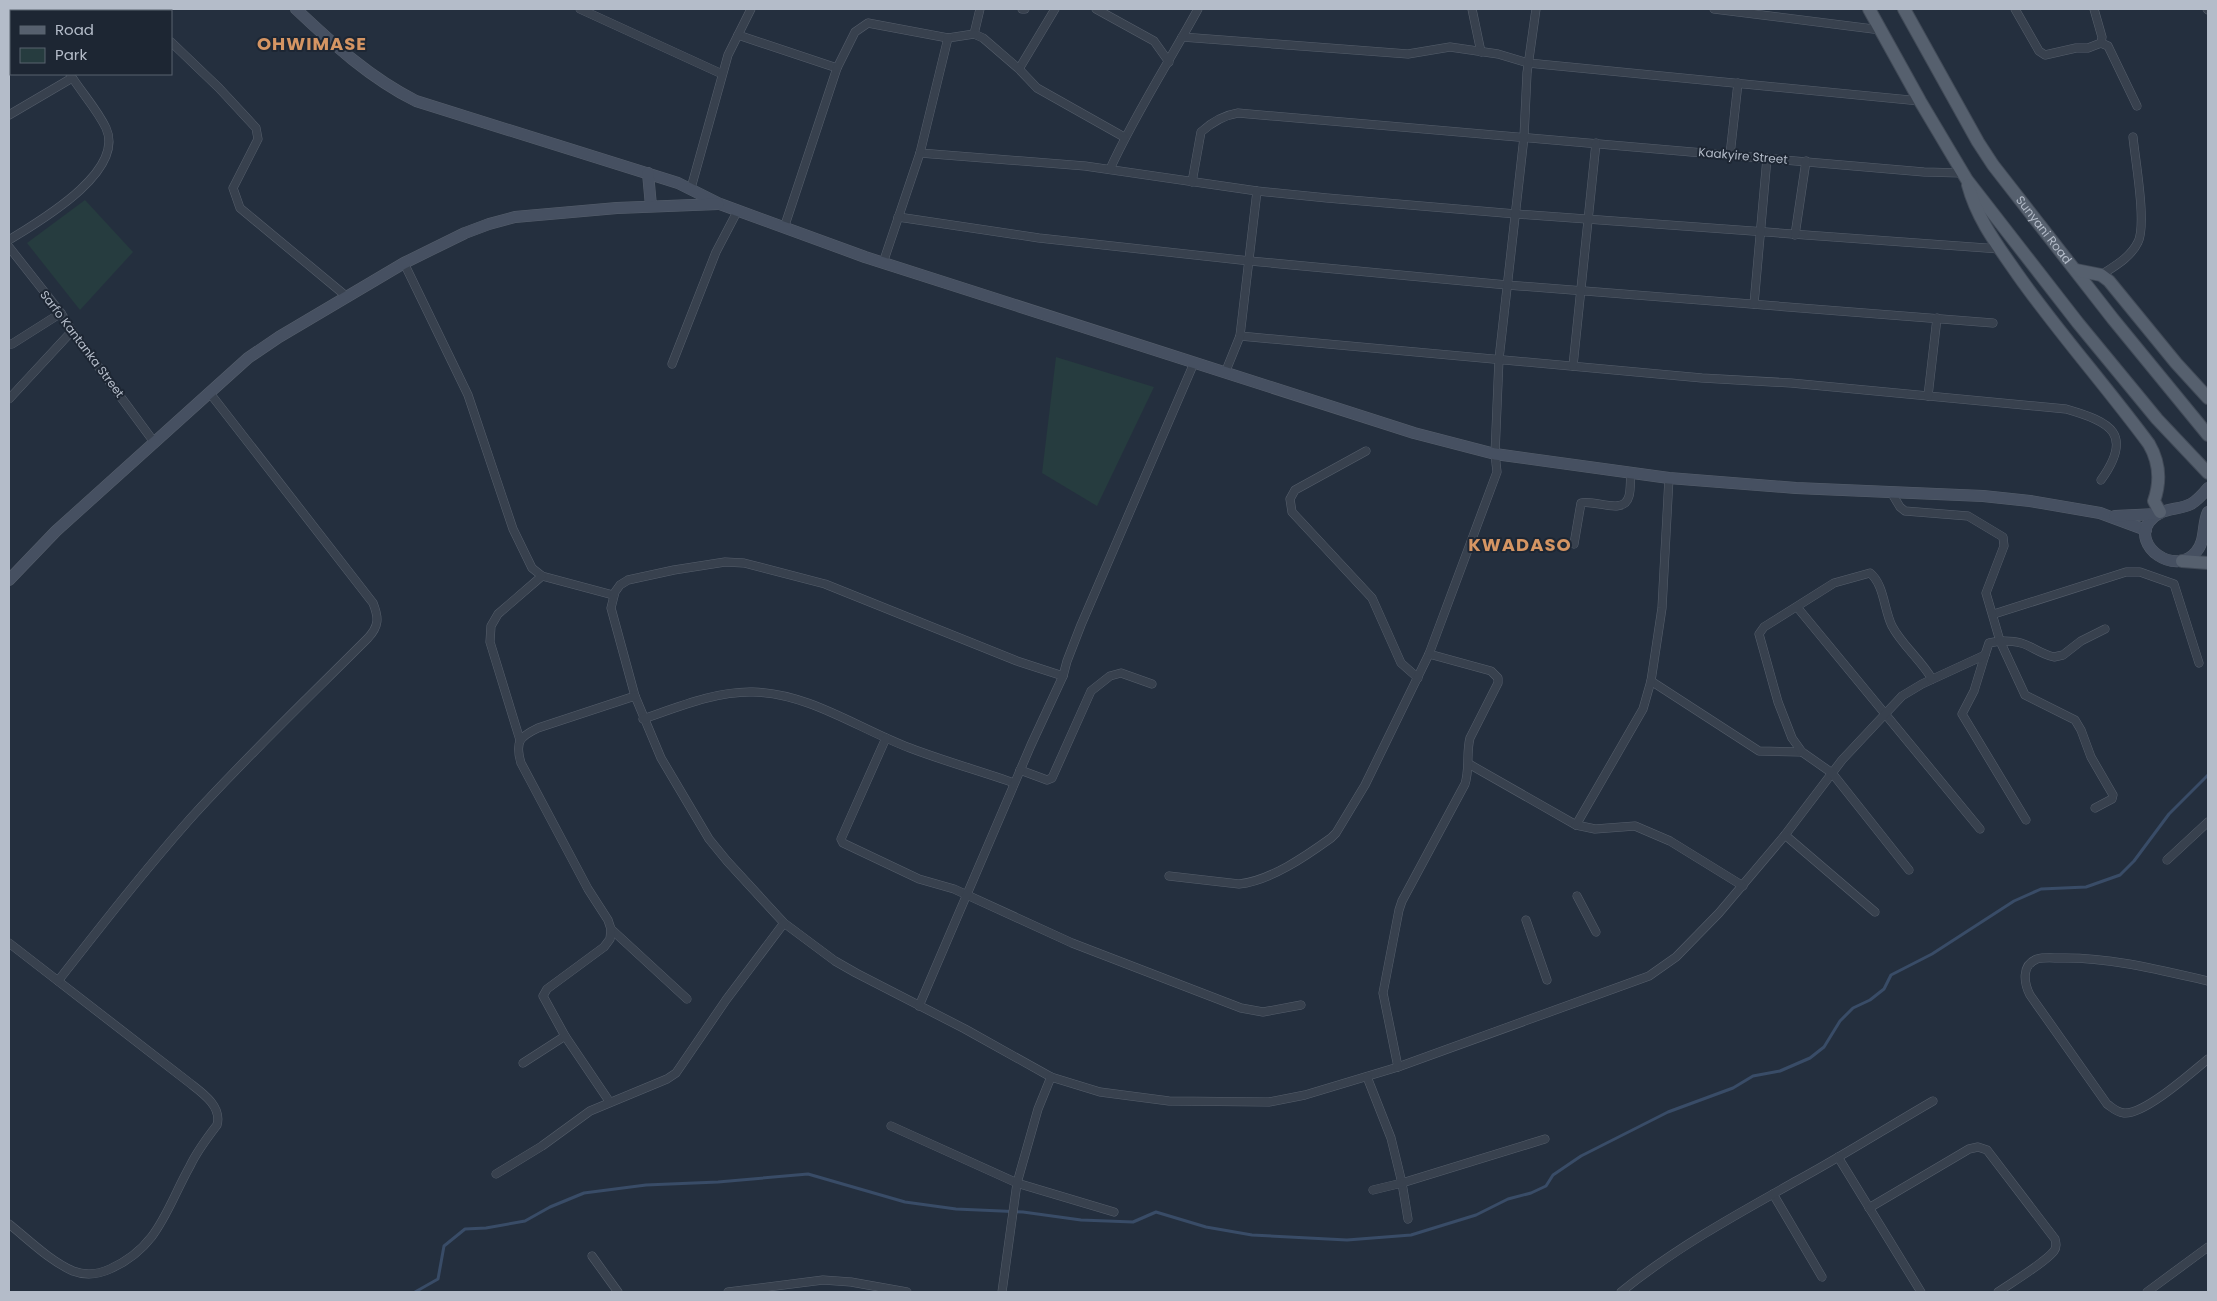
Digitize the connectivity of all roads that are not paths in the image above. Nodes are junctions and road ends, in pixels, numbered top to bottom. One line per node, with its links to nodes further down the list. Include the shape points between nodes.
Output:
1 (296, 9): 43 (street, via 339,50 399,92 416,100)
2 (580, 9): 28 (street)
3 (751, 9): 18 (street)
4 (980, 9): 17 (street)
5 (1054, 9): 27 (street)
6 (1096, 9): 24 (street, via 1154,41)
7 (1198, 9): 19 (street)
8 (1472, 9): 23 (street)
9 (1536, 9): 25 (street)
10 (1714, 9): 15 (street)
11 (1870, 9): 16 (main road)
12 (1904, 9): 63 (main road, Sunyani Road, via 1993,165)
13 (2015, 9): 22 (street, via 2039,52 2045,55)
14 (2094, 9): 22 (street)
15 (1748, 11): 16 (street)
16 (1881, 30): 31 (main road)
17 (974, 34): 20 (street); 27 (street)
18 (738, 35): 26 (street); 28 (street)
19 (1182, 37): 23 (street, via 1408,54 1450,47); 24 (street)
20 (948, 38): 26 (street, via 868,23 855,32); 38 (street)
21 (172, 43): 67 (street, via 256,128 258,139 233,188 240,208)
22 (2101, 43): 32 (street, via 2108,46)
23 (1481, 52): 25 (street)
24 (1169, 62): 35 (street)
25 (1528, 63): 30 (street); 36 (street)
26 (837, 68): 54 (street)
27 (1019, 69): 35 (street, via 1045,93)
28 (722, 74): 46 (street)
29 (71, 76): 33 (street); 57 (street, via 107,129 110,141 106,158 93,177 62,205)
30 (1738, 83): 31 (street); 39 (street)
31 (1920, 101): 44 (main road)
32 (2137, 106)
33 (9, 116)
34 (2133, 136): 64 (street, via 2142,231 2134,249)
35 (1124, 137): 42 (street)
36 (1524, 137): 37 (street, Kaakyire Street); 45 (street, Kaakyire Street, via 1238,112 1229,114 1201,132); 51 (street)
37 (1596, 143): 39 (street, Kaakyire Street); 53 (street)
38 (920, 153): 42 (street); 52 (street)
39 (1730, 155): 40 (street, Kaakyire Street)
40 (1767, 158): 41 (street, Kaakyire Street); 55 (street)
41 (1806, 161): 44 (street, Kaakyire Street); 56 (street)
42 (1110, 169): 45 (street)
43 (648, 173): 46 (street); 49 (street)
44 (1964, 176): 59 (main road, via 1975,209); 89 (main road, via 2157,420)
45 (1192, 182): 47 (street)
46 (691, 188): 48 (street)
47 (1258, 191): 51 (street); 60 (street)
48 (720, 204): 49 (street); 50 (street)
49 (651, 206): 61 (street, via 515,217 465,233)
50 (738, 210): 54 (street); 77 (street, via 716,252)
51 (1516, 214): 53 (street); 65 (street)
52 (898, 217): 60 (street, via 1039,238); 62 (street)
53 (1588, 219): 55 (street); 66 (street)
54 (784, 228): 62 (street)
55 (1760, 232): 56 (street); 68 (street)
56 (1795, 235): 59 (street)
57 (9, 240)
58 (9, 246): 69 (street, Sarfo Kantanka Street)
59 (2000, 249): 95 (main road, via 2048,317 2149,444 2159,465 2154,502)
60 (1250, 261): 65 (street); 73 (street)
61 (404, 263): 67 (street); 101 (street, via 468,395 513,529 532,568)
62 (883, 263): 76 (street)
63 (2076, 270): 64 (main road); 84 (main road, Sunyani Road)
64 (2101, 275): 83 (main road, via 2118,290)
65 (1507, 285): 66 (street); 75 (street)
66 (1581, 290): 68 (street); 78 (street)
67 (346, 296): 80 (street, via 248,358)
68 (1754, 304): 70 (street)
69 (61, 313): 72 (street, Sarfo Kantanka Street); 74 (street)
70 (1937, 318): 71 (street); 81 (street)
71 (1993, 323)
72 (72, 331): 82 (street); 85 (street, Sarfo Kantanka Street)
73 (1240, 336): 75 (street); 79 (street)
74 (9, 344)
75 (1499, 360): 78 (street); 87 (street)
76 (1194, 363): 79 (street); 111 (street)
77 (672, 364)
78 (1573, 366): 81 (street)
79 (1224, 373): 87 (street, via 1414,433)
80 (209, 392): 85 (street); 145 (street, via 373,603 378,621 368,638 191,818 141,875)
81 (1928, 396): 91 (street, via 2066,409 2108,425 2117,439 2112,464)
82 (9, 398)
83 (2208, 398)
84 (2208, 435)
85 (154, 442): 102 (street, via 56,531)
86 (1366, 451): 112 (street, via 1296,490 1290,499 1292,512 1372,598 1401,663)
87 (1495, 454): 88 (street); 108 (street, via 1497,472)
88 (1631, 472): 90 (street); 98 (street, via 1629,498 1625,503 1618,507 1587,501 1581,503)
89 (2208, 473)
90 (1669, 478): 93 (street); 114 (street, via 1662,608)
91 (2101, 480)
92 (2208, 488): 95 (street, via 2190,504)
93 (1891, 492): 96 (street, via 1983,496); 105 (street, via 1905,510 1968,516 2000,535 2004,546 1986,592)
94 (2208, 512): 99 (street, via 2198,550)
95 (2159, 513): 96 (street); 97 (street)
96 (2111, 516): 97 (street)
97 (2146, 530): 99 (street, via 2148,543 2156,554 2168,561)
98 (1574, 544)
99 (2182, 561): 100 (main road)
100 (2208, 563)
101 (542, 576): 103 (street); 120 (street, via 498,614 491,626 490,642)
102 (9, 580)
103 (614, 595): 111 (street, via 628,580 726,562 744,564 825,584 1017,661); 116 (street, via 611,608)
104 (1797, 607): 113 (street, via 1834,583 1870,574 1876,578 1893,628); 117 (street); 121 (street, via 1764,627 1760,634 1789,734)
105 (1994, 614): 107 (street); 110 (street, via 2126,572 2140,572 2174,584)
106 (2105, 629): 107 (street, via 2063,655 2054,657 2016,640)
107 (2000, 641): 109 (street, via 1989,642); 126 (street, via 2025,696 2069,716 2079,725 2090,757 2113,795 2112,799)
108 (1429, 654): 112 (street); 122 (street, via 1492,671 1498,678 1470,738)
109 (1985, 655): 113 (street); 127 (street, via 1974,691 1962,714)
110 (2199, 663)
111 (1063, 676): 123 (street)
112 (1418, 678): 134 (street, via 1365,785 1331,838 1272,874 1249,883)
113 (1932, 679): 117 (street, via 1902,696)
114 (1651, 681): 121 (street, via 1753,748 1765,752); 129 (street, via 1643,709)
115 (1152, 684): 123 (street, via 1121,673 1110,676 1091,691 1052,778 1047,780)
116 (635, 696): 118 (street); 120 (street, via 538,728)
117 (1886, 712): 124 (street); 130 (street)
118 (644, 719): 119 (street, via 714,696 752,691 810,704); 140 (street, via 661,758 709,839)
119 (886, 738): 125 (street); 136 (street, via 842,842 919,879 954,889)
120 (520, 740): 141 (street, via 517,749 521,763)
121 (1802, 752): 124 (street)
122 (1469, 764): 129 (street); 153 (street, via 1465,784 1399,910 1383,992)
123 (1020, 770): 125 (street)
124 (1832, 773): 131 (street); 133 (street)
125 (1014, 783): 136 (street)
126 (2095, 808)
127 (2026, 820)
128 (2208, 822): 132 (street)
129 (1576, 825): 135 (street, via 1595,830 1635,826 1670,841)
130 (1980, 829)
131 (1786, 835): 135 (street); 138 (street)
132 (2166, 860)
133 (1909, 870)
134 (1169, 876)
135 (1743, 886): 153 (street, via 1676,957 1649,976)
136 (966, 896): 148 (street, via 1072,943 1241,1008 1263,1012); 149 (street)
137 (1577, 896): 142 (street)
138 (1875, 912)
139 (1526, 920): 144 (street)
140 (784, 923): 149 (street, via 836,961); 156 (street, via 676,1073)
141 (611, 929): 147 (street); 150 (street, via 610,939 604,947 544,992 545,1001)
142 (1596, 932)
143 (9, 943): 145 (street)
144 (1547, 980)
145 (58, 981): 169 (street, via 207,1097 219,1117 161,1225 128,1261 102,1272 75,1272 62,1266)
146 (2208, 981): 151 (street, via 2089,957 2037,959 2026,968 2025,974 2030,995 2107,1104 2116,1111 2125,1113 2145,1107)
147 (687, 999)
148 (1301, 1005)
149 (919, 1006): 154 (street)
150 (565, 1036): 152 (street); 156 (street)
151 (2208, 1059)
152 (523, 1062)
153 (1398, 1067): 155 (street)
154 (1051, 1077): 155 (street, via 1100,1092 1158,1101 1250,1103 1287,1099); 162 (street, via 1038,1109)
155 (1367, 1077): 163 (street, via 1391,1138)
156 (609, 1101): 161 (street, via 579,1117 542,1146)
157 (1933, 1101): 160 (street)
158 (891, 1126): 162 (street)
159 (1545, 1139): 163 (street)
160 (1838, 1157): 165 (street); 166 (street)
161 (496, 1174)
162 (1017, 1183): 167 (street); 176 (street)
163 (1402, 1183): 164 (street); 168 (street)
164 (1373, 1190)
165 (1773, 1194): 172 (street); 177 (street, via 1688,1244)
166 (1869, 1208): 178 (street); 179 (street, via 1969,1148 1987,1150 2056,1244 2049,1256)
167 (1114, 1212)
168 (1408, 1219)
169 (9, 1224)
170 (2208, 1247): 180 (street)
171 (592, 1256): 173 (street)
172 (1822, 1277)
173 (618, 1292)
174 (728, 1292): 175 (street, via 823,1280)
175 (907, 1292)
176 (1002, 1292)
177 (1621, 1292)
178 (1921, 1292)
179 (1998, 1292)
180 (2147, 1292)

